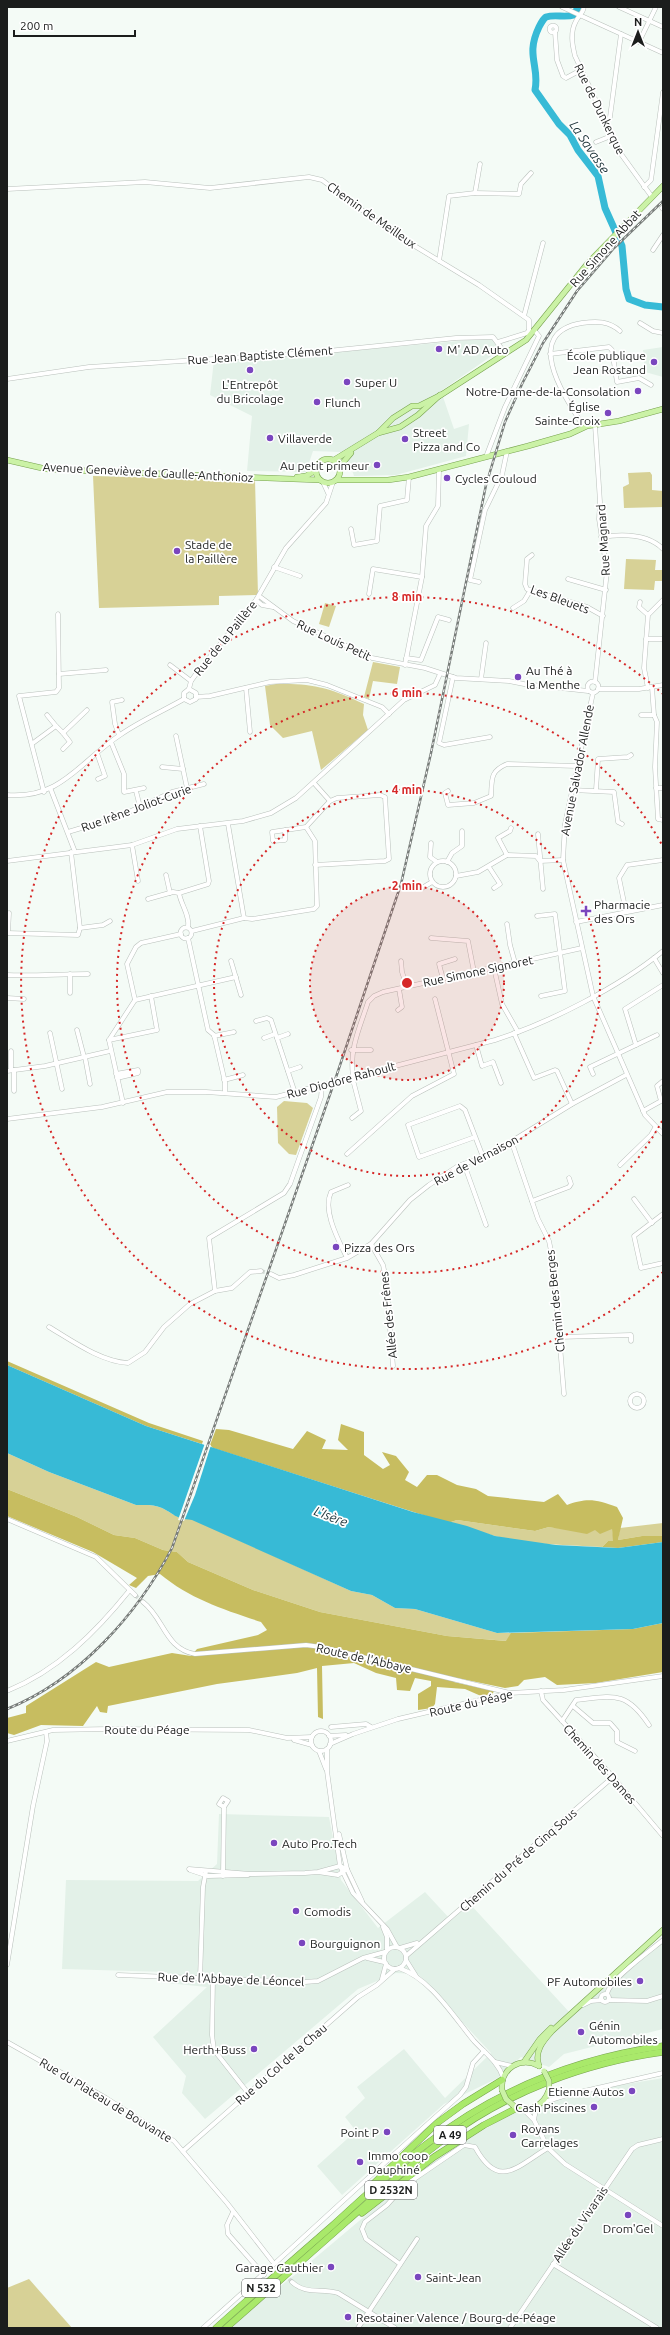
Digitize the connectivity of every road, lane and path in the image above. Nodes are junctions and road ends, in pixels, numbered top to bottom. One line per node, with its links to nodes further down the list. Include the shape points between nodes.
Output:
1 (562, 7): 5 (street)
2 (584, 7): 5 (street, Rue de Dunkerque)
3 (619, 7): 6 (street)
4 (656, 7): 6 (street)
5 (578, 14): 9 (street); 12 (street, Rue de Dunkerque, via 572,34 575,56)
6 (649, 21): 7 (street); 10 (street)
7 (663, 27)
8 (555, 32): 12 (street, via 557,60 563,76 566,78)
9 (621, 34): 10 (street); 14 (street, via 610,117)
10 (639, 42): 11 (street)
11 (663, 53)
12 (581, 70): 14 (street, Rue de Dunkerque)
13 (663, 92): 20 (street, via 651,180)
14 (606, 123): 15 (street, Rue de Dunkerque)
15 (612, 136): 16 (street); 20 (street, Rue de Dunkerque)
16 (596, 142)
17 (480, 164): 22 (street)
18 (530, 173): 22 (street, via 521,184 519,194)
19 (663, 186): 23 (main road, Rue Simone Abbat)
20 (644, 187): 23 (street, Rue de Dunkerque)
21 (7, 189): 27 (street, Chemin de Meilleux, via 144,182 210,188 309,177 322,180 390,231)
22 (475, 193): 27 (street, via 449,196)
23 (652, 196): 30 (main road, Rue Simone Abbat, via 588,263)
24 (663, 235): 26 (street)
25 (543, 243): 28 (street)
26 (653, 250)
27 (439, 261): 28 (street, Chemin de Meilleux)
28 (524, 316): 34 (street, via 530,324 527,333)
29 (640, 323): 32 (street, via 652,331)
30 (535, 331): 33 (main road, Rue Simone Abbat); 35 (street, via 540,334)
31 (620, 331): 37 (street, via 608,323 570,325 555,339)
32 (663, 333)
33 (531, 336): 35 (street); 36 (main road, Rue Simone Abbat)
34 (498, 342): 36 (street); 38 (street, Rue Jean Baptiste Clément, via 492,337 456,338 308,353 96,367)
35 (536, 342): 51 (street, via 505,407)
36 (505, 353): 40 (main road, Rue Simone Abbat)
37 (550, 354): 39 (street, via 609,347 612,350 616,382 639,378); 46 (street, via 564,396)
38 (7, 379)
39 (651, 385)
40 (441, 395): 41 (main road); 43 (main road)
41 (416, 406): 43 (main road); 44 (main road, via 412,406)
42 (663, 409): 45 (main road)
43 (419, 413): 47 (main road)
44 (391, 421): 47 (main road); 48 (main road)
45 (595, 425): 46 (main road); 64 (street, Rue Magnard)
46 (584, 427): 50 (main road, via 570,434)
47 (396, 428): 48 (main road)
48 (378, 433): 49 (main road)
49 (356, 448): 53 (main road); 54 (main road)
50 (507, 451): 51 (main road); 71 (street, via 502,475 485,510 470,580)
51 (486, 457): 55 (main road)
52 (7, 460): 58 (main road, Avenue Geneviève de Gaulle-Anthonioz, via 46,469)
53 (334, 460): 54 (main road); 56 (main road, via 321,460)
54 (340, 469): 59 (main road); 61 (main road)
55 (439, 469): 57 (main road); 69 (street, via 438,506 426,526)
56 (316, 470): 58 (main road, Avenue Geneviève de Gaulle-Anthonioz, via 306,476); 60 (main road)
57 (409, 477): 59 (main road); 63 (street, via 407,500 380,506 377,541 354,545)
58 (290, 478): 60 (main road, Avenue Geneviève de Gaulle-Anthonioz)
59 (352, 480): 61 (main road)
60 (322, 481): 61 (main road); 62 (street)
61 (335, 481): 62 (street, Rue de la Paillère)
62 (328, 493): 67 (street, Rue de la Paillère, via 326,503 286,548)
63 (351, 529)
64 (601, 537): 65 (street, via 640,537 654,542); 72 (street, Rue Magnard, via 607,564)
65 (663, 549)
66 (532, 555): 73 (street, Les Bleuets, via 527,559 525,584)
67 (274, 567): 68 (street); 75 (street, Rue de la Paillère)
68 (300, 576)
69 (422, 577): 74 (street, via 373,569); 88 (street)
70 (568, 579): 72 (street)
71 (479, 582)
72 (606, 590): 83 (street, Rue Magnard)
73 (530, 591): 80 (street, via 524,601); 83 (street, Les Bleuets, via 587,607)
74 (369, 594)
75 (259, 596): 76 (street, Rue de la Paillère); 79 (street, Rue Louis Petit)
76 (256, 600): 79 (street, Rue Louis Petit, via 262,605); 97 (street, Rue de la Paillère)
77 (663, 600): 82 (street)
78 (640, 602): 82 (street, via 639,607)
79 (274, 608): 89 (street, Rue Louis Petit, via 293,621 357,652)
80 (513, 608)
81 (58, 614): 92 (street)
82 (648, 615): 85 (street)
83 (603, 616): 96 (street, Rue Magnard)
84 (448, 620): 88 (street, via 438,617 421,660)
85 (646, 639): 86 (street); 100 (street, via 644,668)
86 (663, 639)
87 (486, 643): 95 (street)
88 (406, 658): 89 (street)
89 (404, 665): 93 (street, Rue Louis Petit)
90 (170, 666): 97 (street)
91 (106, 670): 92 (street)
92 (59, 674): 121 (street, via 59,688 56,692 19,696)
93 (442, 674): 94 (street, Rue Louis Petit); 108 (street, via 435,685 409,697)
94 (453, 677): 95 (street, Rue Louis Petit); 119 (street, via 439,743 444,745)
95 (481, 679): 103 (street, Rue Louis Petit)
96 (594, 680): 102 (street); 103 (street)
97 (191, 681): 101 (street, Rue de la Paillère)
98 (663, 685): 100 (street)
99 (246, 688): 104 (street); 107 (street, via 270,682 307,680 327,685); 115 (street)
100 (650, 688): 102 (street); 113 (street)
101 (189, 689): 104 (street, via 195,691); 105 (street, via 184,693)
102 (598, 689): 103 (street)
103 (590, 692): 125 (street, Avenue Salvador Allende)
104 (196, 697): 105 (street, via 190,702)
105 (184, 699): 117 (street)
106 (122, 700): 117 (street, via 112,702)
107 (382, 707): 108 (street); 110 (street)
108 (394, 708): 110 (street)
109 (87, 710): 116 (street)
110 (389, 714): 129 (street)
111 (47, 715): 114 (street)
112 (641, 715): 113 (street)
113 (654, 715): 133 (street, via 657,722)
114 (56, 726): 116 (street); 121 (street)
115 (250, 732)
116 (63, 733): 122 (street, via 70,742)
117 (119, 735): 120 (street)
118 (176, 736): 127 (street)
119 (490, 738)
120 (111, 742): 123 (street); 138 (street, via 124,774 124,792)
121 (32, 743): 140 (street)
122 (63, 749)
123 (97, 753): 128 (street, via 104,776); 135 (street)
124 (631, 755): 137 (street, via 598,759)
125 (578, 766): 136 (street, Avenue Salvador Allende); 139 (street, via 507,764 498,768 493,776 491,796 474,804 448,805)
126 (162, 767): 127 (street)
127 (183, 769): 132 (street)
128 (98, 779)
129 (314, 783): 142 (street); 145 (street, via 289,804 271,813)
130 (204, 784): 132 (street, Rue Irène Joliot-Curie)
131 (144, 788): 138 (street)
132 (187, 788): 143 (street, Rue Irène Joliot-Curie)
133 (656, 788): 134 (street); 144 (street, via 658,819)
134 (663, 788)
135 (51, 790): 140 (street); 152 (street)
136 (572, 790): 137 (street); 159 (street, Avenue Salvador Allende, via 564,834)
137 (596, 790): 146 (street, via 614,792 618,822)
138 (136, 791): 143 (street)
139 (448, 791)
140 (44, 792): 141 (street)
141 (7, 795)
142 (330, 801): 148 (street); 164 (street, via 380,795 385,797 389,859)
143 (140, 807): 152 (street, Rue Irène Joliot-Curie, via 118,817)
144 (663, 820)
145 (228, 824): 147 (street); 182 (street)
146 (622, 824)
147 (200, 826): 155 (street, via 177,829); 176 (street, via 209,881 208,884)
148 (306, 827): 150 (street); 164 (street, via 314,838)
149 (511, 828): 157 (street, via 498,838)
150 (284, 830)
151 (462, 831): 163 (street, via 462,846 452,853)
152 (68, 832): 156 (street)
153 (538, 834): 158 (street)
154 (431, 843): 162 (street, via 430,857)
155 (132, 845): 156 (street); 170 (street)
156 (73, 852): 161 (street); 186 (street)
157 (507, 855): 158 (street, via 536,856); 165 (street)
158 (540, 860): 159 (street); 174 (street)
159 (563, 860): 184 (street, Avenue Salvador Allende)
160 (663, 860): 179 (street, via 627,865 619,878)
161 (7, 862)
162 (437, 862): 163 (street); 171 (street, via 431,869)
163 (447, 862): 166 (street)
164 (316, 865): 182 (street, via 316,908 252,920)
165 (489, 867): 167 (street); 173 (street, via 500,884)
166 (455, 868): 167 (street); 169 (street)
167 (463, 874): 169 (street)
168 (166, 875): 175 (street)
169 (456, 876): 171 (street, via 448,886 440,887)
170 (138, 881)
171 (432, 882): 172 (street)
172 (422, 888)
173 (494, 888)
174 (542, 889)
175 (170, 893): 176 (street); 177 (street)
176 (179, 893): 187 (street)
177 (148, 899)
178 (663, 905): 179 (street)
179 (626, 912): 184 (street)
180 (9, 913): 188 (street)
181 (537, 916): 194 (street, via 555,914)
182 (244, 918): 187 (street)
183 (110, 921): 186 (street, via 103,925)
184 (576, 922): 192 (street, Avenue Salvador Allende)
185 (507, 924): 199 (street)
186 (80, 928): 188 (street, via 78,935)
187 (190, 929): 189 (street, via 183,928); 190 (street, via 192,935)
188 (8, 933)
189 (181, 934): 190 (street); 220 (street, via 141,943 136,947 127,964)
190 (188, 938): 209 (street)
191 (430, 938): 201 (street, via 468,941)
192 (582, 948): 194 (street, Rue Simone Signoret); 216 (street, Avenue Salvador Allende)
193 (663, 951): 195 (street, Rue Diodore Rahoult)
194 (560, 954): 199 (street, Rue Simone Signoret); 215 (street, via 565,991)
195 (654, 958): 202 (street); 216 (street, Rue Diodore Rahoult)
196 (455, 959): 207 (street, via 439,964)
197 (231, 961): 206 (street)
198 (401, 961): 210 (street)
199 (515, 963): 200 (street, Rue Simone Signoret)
200 (494, 968): 201 (street, Rue Simone Signoret); 225 (street, via 502,1004)
201 (474, 972): 207 (street, Rue Simone Signoret)
202 (663, 973)
203 (70, 974): 204 (street); 205 (street); 212 (street)
204 (88, 974)
205 (7, 975)
206 (236, 977): 209 (street); 213 (street)
207 (443, 979): 210 (street, Rue Simone Signoret)
208 (663, 985): 234 (street, via 625,1008)
209 (198, 986): 214 (street); 229 (street, via 208,1030)
210 (407, 987): 211 (street, Rue Simone Signoret)
211 (399, 989): 221 (street, via 402,1007); 235 (street, Rue Simone Signoret, via 374,996 368,1002)
212 (70, 993)
213 (240, 995)
214 (151, 996): 220 (street); 232 (street, via 157,1030)
215 (541, 996)
216 (593, 996): 225 (street, Rue Diodore Rahoult); 240 (street, Avenue Salvador Allende)
217 (7, 998): 218 (street)
218 (24, 999)
219 (435, 999): 239 (street)
220 (135, 1000): 232 (street)
221 (398, 1010)
222 (256, 1021): 230 (street, via 269,1018)
223 (77, 1030): 241 (street)
224 (234, 1032): 229 (street)
225 (516, 1032): 233 (street, Rue Diodore Rahoult); 260 (street, via 534,1078 557,1071)
226 (50, 1033): 242 (street)
227 (288, 1034): 230 (street)
228 (657, 1035): 234 (street)
229 (214, 1036): 250 (street)
230 (276, 1036): 231 (street); 245 (street)
231 (264, 1038)
232 (109, 1040): 238 (street)
233 (476, 1045): 239 (street, Rue Diodore Rahoult); 252 (street, via 482,1066 493,1062)
234 (636, 1045): 240 (street)
235 (352, 1050): 236 (street); 249 (street)
236 (371, 1050)
237 (11, 1051): 244 (street)
238 (110, 1051): 241 (street); 259 (street)
239 (449, 1051): 249 (street, Rue Diodore Rahoult); 268 (street, via 454,1074 412,1096)
240 (617, 1054): 246 (street, via 590,1067); 248 (street, Avenue Salvador Allende)
241 (85, 1057): 242 (street); 253 (street)
242 (56, 1064): 244 (street); 255 (street)
243 (300, 1067): 245 (street)
244 (11, 1071): 256 (street)
245 (288, 1071): 258 (street)
246 (593, 1074)
247 (243, 1075): 250 (street)
248 (626, 1075): 260 (street, Rue de Vernaison); 261 (street, Avenue Salvador Allende)
249 (352, 1076): 254 (street, Rue Diodore Rahoult); 262 (street, via 361,1111)
250 (224, 1080): 257 (street)
251 (663, 1081): 261 (street, via 657,1086 662,1101)
252 (501, 1083)
253 (90, 1084)
254 (322, 1086): 258 (street, Rue Diodore Rahoult); 284 (street, via 322,1097 284,1194 209,1238)
255 (62, 1089)
256 (14, 1091)
257 (225, 1093): 258 (street, Rue Diodore Rahoult, via 271,1097); 259 (street, Rue Diodore Rahoult, via 167,1092)
258 (295, 1093)
259 (122, 1103): 263 (street, Rue Diodore Rahoult)
260 (572, 1104): 267 (street, Rue de Vernaison)
261 (643, 1111): 264 (street, Avenue Salvador Allende)
262 (352, 1118)
263 (7, 1119)
264 (655, 1128): 265 (street, Avenue Salvador Allende); 271 (street)
265 (663, 1134)
266 (475, 1137): 266 (street, via 466,1110 460,1106 408,1125 419,1157); 269 (street)
267 (512, 1143): 269 (street, Rue de Vernaison); 275 (street, Chemin des Berges)
268 (347, 1154)
269 (483, 1158): 270 (street, Rue de Vernaison)
270 (464, 1164): 278 (street); 279 (street, Rue de Vernaison, via 410,1200)
271 (620, 1165)
272 (569, 1178): 275 (street, via 569,1187)
273 (348, 1185): 280 (street, via 329,1195 330,1217)
274 (634, 1199): 277 (street)
275 (532, 1201): 286 (street, Chemin des Berges, via 549,1241)
276 (663, 1214): 277 (street)
277 (652, 1223): 281 (street, via 634,1236 641,1268)
278 (486, 1225)
279 (371, 1244): 280 (street, Rue de Vernaison); 288 (street, Allée des Frênes, via 386,1279)
280 (347, 1258): 283 (street, Rue de Vernaison, via 294,1275 279,1278)
281 (663, 1263)
282 (261, 1271): 284 (street, via 250,1272 232,1288)
283 (270, 1274)
284 (214, 1291): 285 (street, via 184,1308 164,1326 145,1352 128,1363 115,1361)
285 (48, 1327)
286 (559, 1337): 287 (street, via 631,1334); 289 (street, Chemin des Berges)
287 (631, 1341)
288 (393, 1366)
289 (564, 1394)
290 (7, 1519): 291 (street, via 96,1557)
291 (129, 1591): 292 (street); 295 (street, via 94,1633 27,1682)
292 (135, 1596)
293 (143, 1602): 297 (street, Route de l'Abbaye, via 173,1643 187,1653 321,1647)
294 (663, 1676): 296 (street, Route du Péage)
295 (7, 1691)
296 (541, 1691): 297 (street, Route du Péage); 299 (street, Chemin des Dames, via 543,1700)
297 (510, 1693): 301 (street, Route du Péage)
298 (573, 1706): 299 (street); 300 (street, via 576,1700 620,1696 632,1704); 313 (street, via 593,1723 610,1723 617,1731 618,1742)
299 (562, 1721): 315 (street, Chemin des Dames)
300 (649, 1724)
301 (371, 1727): 302 (street, via 366,1724); 304 (street, Route du Péage)
302 (331, 1728)
303 (46, 1732): 307 (street, Route du Péage, via 108,1729 249,1730); 308 (street, Route du Péage); 337 (street)
304 (353, 1734): 305 (street, Route du Péage); 309 (street, Route du Péage)
305 (329, 1736): 306 (street, via 320,1731); 309 (street)
306 (312, 1737): 307 (street, Route du Péage); 310 (street)
307 (288, 1738): 310 (street, Route du Péage)
308 (7, 1741)
309 (330, 1744): 311 (street)
310 (312, 1745): 312 (street)
311 (327, 1748): 312 (street); 314 (street)
312 (319, 1751): 314 (street)
313 (635, 1751)
314 (327, 1771): 317 (street)
315 (613, 1777): 318 (street, Chemin des Dames); 331 (street, Chemin du Pré de Cinq Sous)
316 (224, 1807): 321 (street)
317 (336, 1826): 319 (street); 320 (street)
318 (663, 1836)
319 (340, 1866): 320 (street); 322 (street); 324 (street)
320 (347, 1869): 324 (street); 327 (street)
321 (223, 1871): 323 (street); 325 (street); 326 (street)
322 (318, 1872): 324 (street, via 331,1875); 325 (street)
323 (206, 1873): 326 (street); 341 (street, via 203,1887)
324 (343, 1873): 327 (street, via 353,1893)
325 (250, 1874): 326 (street)
326 (223, 1876)
327 (364, 1905): 328 (street)
328 (382, 1924): 332 (street); 333 (street, via 387,1937)
329 (663, 1930): 344 (main road)
330 (663, 1940): 345 (street, via 608,1988)
331 (421, 1941): 332 (street, Chemin du Pré de Cinq Sous); 335 (street, Chemin du Pré de Cinq Sous)
332 (399, 1947): 333 (street); 335 (street)
333 (386, 1951): 334 (street, Rue de l'Abbaye de Léoncel); 336 (street)
334 (363, 1958): 336 (street); 342 (street, Rue de l'Abbaye de Léoncel, via 318,1981)
335 (406, 1958): 338 (street); 340 (street)
336 (385, 1963): 338 (street); 343 (street)
337 (7, 1965)
338 (397, 1969): 340 (street); 343 (street, Rue du Col de la Chau)
339 (118, 1975): 341 (street, Rue de l'Abbaye de Léoncel)
340 (417, 1978): 352 (street, via 439,1998)
341 (200, 1979): 342 (street, Rue de l'Abbaye de Léoncel)
342 (213, 1980): 361 (street, via 214,2050)
343 (381, 1982): 361 (street, Rue du Col de la Chau, via 358,1997)
344 (596, 1990): 349 (main road); 355 (main road, via 544,2034)
345 (607, 1994): 347 (street, via 602,1996); 348 (street)
346 (663, 1996): 348 (street, via 647,2001)
347 (602, 2000): 348 (street); 349 (street, via 591,2001)
348 (609, 2000)
349 (577, 2008): 357 (main road, via 542,2043 537,2054)
350 (7, 2042): 368 (street, Rue du Plateau de Bouvante, via 161,2131)
351 (663, 2046): 373 (highway, A 49, via 614,2055 557,2071 479,2108 416,2152)
352 (484, 2051): 354 (street); 377 (street, via 473,2063 466,2087 460,2095 371,2174)
353 (663, 2052): 379 (highway, A 49, via 616,2061 559,2078 516,2096 476,2118 444,2139 408,2168)
354 (495, 2062): 356 (street); 359 (street)
355 (524, 2062): 356 (main road); 357 (main road)
356 (512, 2066): 359 (main road)
357 (539, 2066): 360 (main road, bridge, via 544,2071)
358 (663, 2073): 362 (street)
359 (503, 2078): 364 (main road, bridge, via 502,2090 506,2099); 373 (highway, D 2532N, via 429,2130)
360 (550, 2089): 362 (street); 363 (main road)
361 (248, 2093): 368 (street, Rue du Col de la Chau)
362 (567, 2095): 363 (street)
363 (539, 2105): 364 (main road); 365 (street)
364 (518, 2108): 365 (street); 379 (highway, D 2532N, via 484,2125 419,2167)
365 (534, 2120): 367 (street)
366 (663, 2139): 369 (street, Allée du Vivarais, via 635,2147)
367 (548, 2148): 369 (street, via 570,2169); 375 (street, via 508,2172 499,2172 488,2166 475,2148 464,2145 404,2186 387,2205 366,2222 362,2229 366,2239)
368 (183, 2151): 370 (street, Rue du Plateau de Bouvante)
369 (604, 2189): 371 (street); 376 (street, Allée du Vivarais)
370 (233, 2212): 374 (street, Rue du Plateau de Bouvante); 377 (street, via 227,2225 228,2234)
371 (663, 2226)
372 (417, 2239): 375 (street)
373 (306, 2249): 382 (highway, N 532)
374 (272, 2261)
375 (400, 2264): 380 (street)
376 (553, 2264): 386 (street, Allée du Vivarais); 387 (street)
377 (264, 2275): 381 (street)
378 (292, 2282): 380 (street, via 303,2290 338,2293)
379 (274, 2286): 383 (highway, N 532)
380 (370, 2311): 384 (street); 385 (street)
381 (203, 2328)
382 (216, 2328)
383 (226, 2328)
384 (358, 2328)
385 (396, 2328)
386 (510, 2328)
387 (657, 2328)

